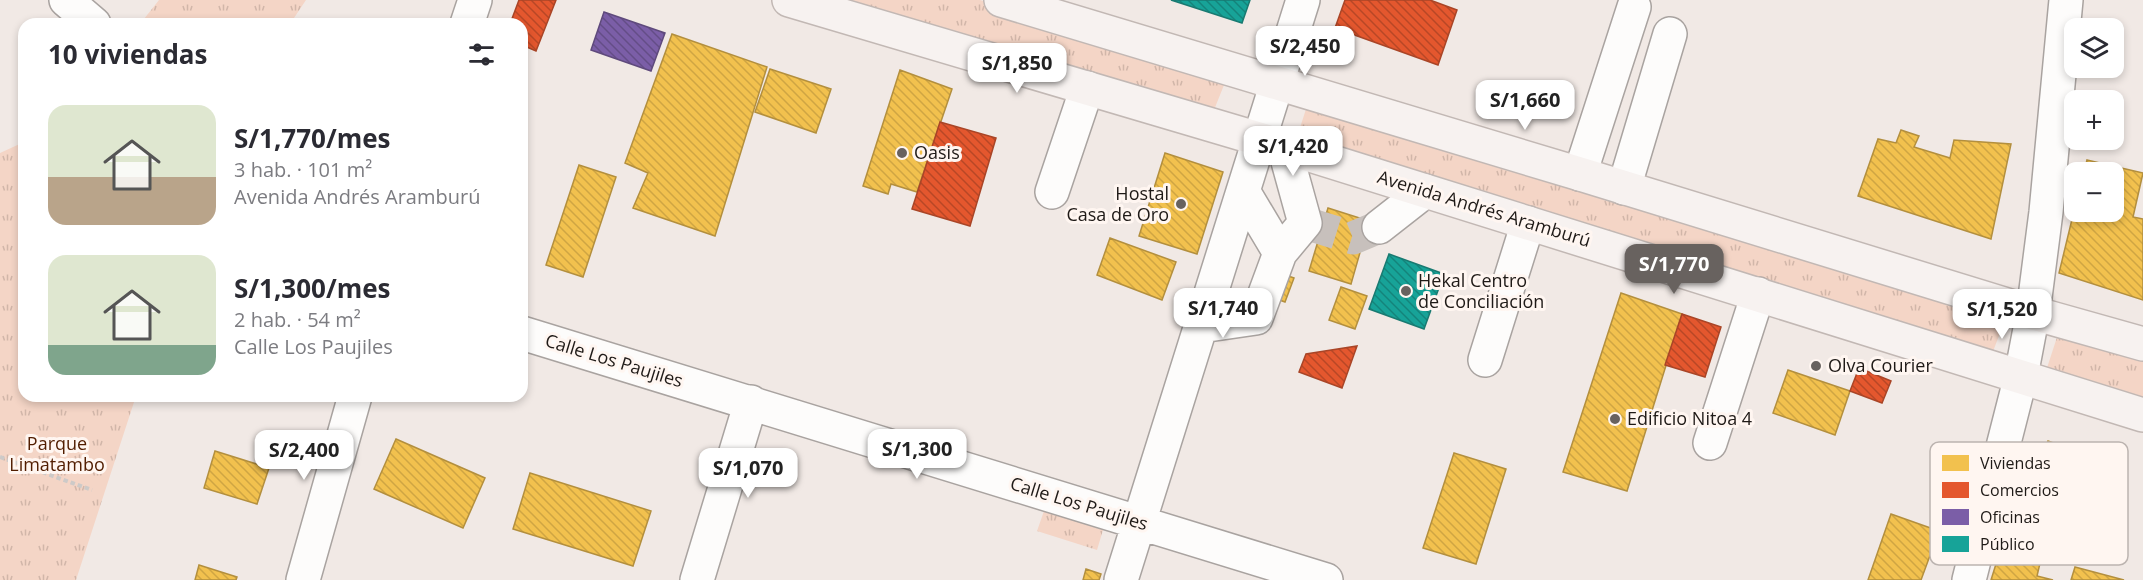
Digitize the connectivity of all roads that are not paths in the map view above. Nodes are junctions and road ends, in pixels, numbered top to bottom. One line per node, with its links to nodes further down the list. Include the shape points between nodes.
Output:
1 (66, 0): 8 (street)
2 (475, 0): 9 (street)
3 (789, 0): 12 (main road, Avenida Andrés Aramburú)
4 (1001, 0): 11 (main road)
5 (1303, 0): 11 (street)
6 (2066, 0): 23 (street)
7 (1634, 8): 14 (street)
8 (87, 18)
9 (469, 18)
10 (1670, 34): 15 (street)
11 (1276, 82): 13 (street); 14 (main road)
12 (1087, 88): 13 (main road, Avenida Andrés Aramburú); 18 (street)
13 (1271, 143): 16 (street); 17 (main road, Avenida Andrés Aramburú); 21 (street, via 1305,223)
14 (1580, 174): 15 (main road)
15 (1624, 188): 23 (main road)
16 (1243, 191): 21 (street); 24 (street)
17 (1425, 191): 19 (main road, Avenida Andrés Aramburú); 20 (street)
18 (1053, 192)
19 (1528, 223): 22 (main road, Avenida Andrés Aramburú); 27 (street)
20 (1379, 227)
21 (1280, 253): 24 (street, via 1256,318)
22 (1758, 294): 28 (main road, Avenida Andrés Aramburú); 33 (street)
23 (2033, 313): 26 (main road); 28 (street)
24 (1201, 326): 34 (street)
25 (528, 335): 30 (street, Calle Los Paujiles)
26 (2143, 344)
27 (1485, 360)
28 (2020, 376): 31 (main road, Avenida Andrés Aramburú); 32 (street)
29 (353, 402): 36 (street)
30 (751, 402): 34 (street, Calle Los Paujiles); 37 (street)
31 (2143, 415)
32 (2004, 442)
33 (1710, 443)
34 (1139, 524): 38 (street); 39 (street, Calle Los Paujiles)
35 (1974, 565): 40 (street)
36 (303, 580)
37 (697, 580)
38 (1121, 580)
39 (1326, 580)
40 (1970, 580)

